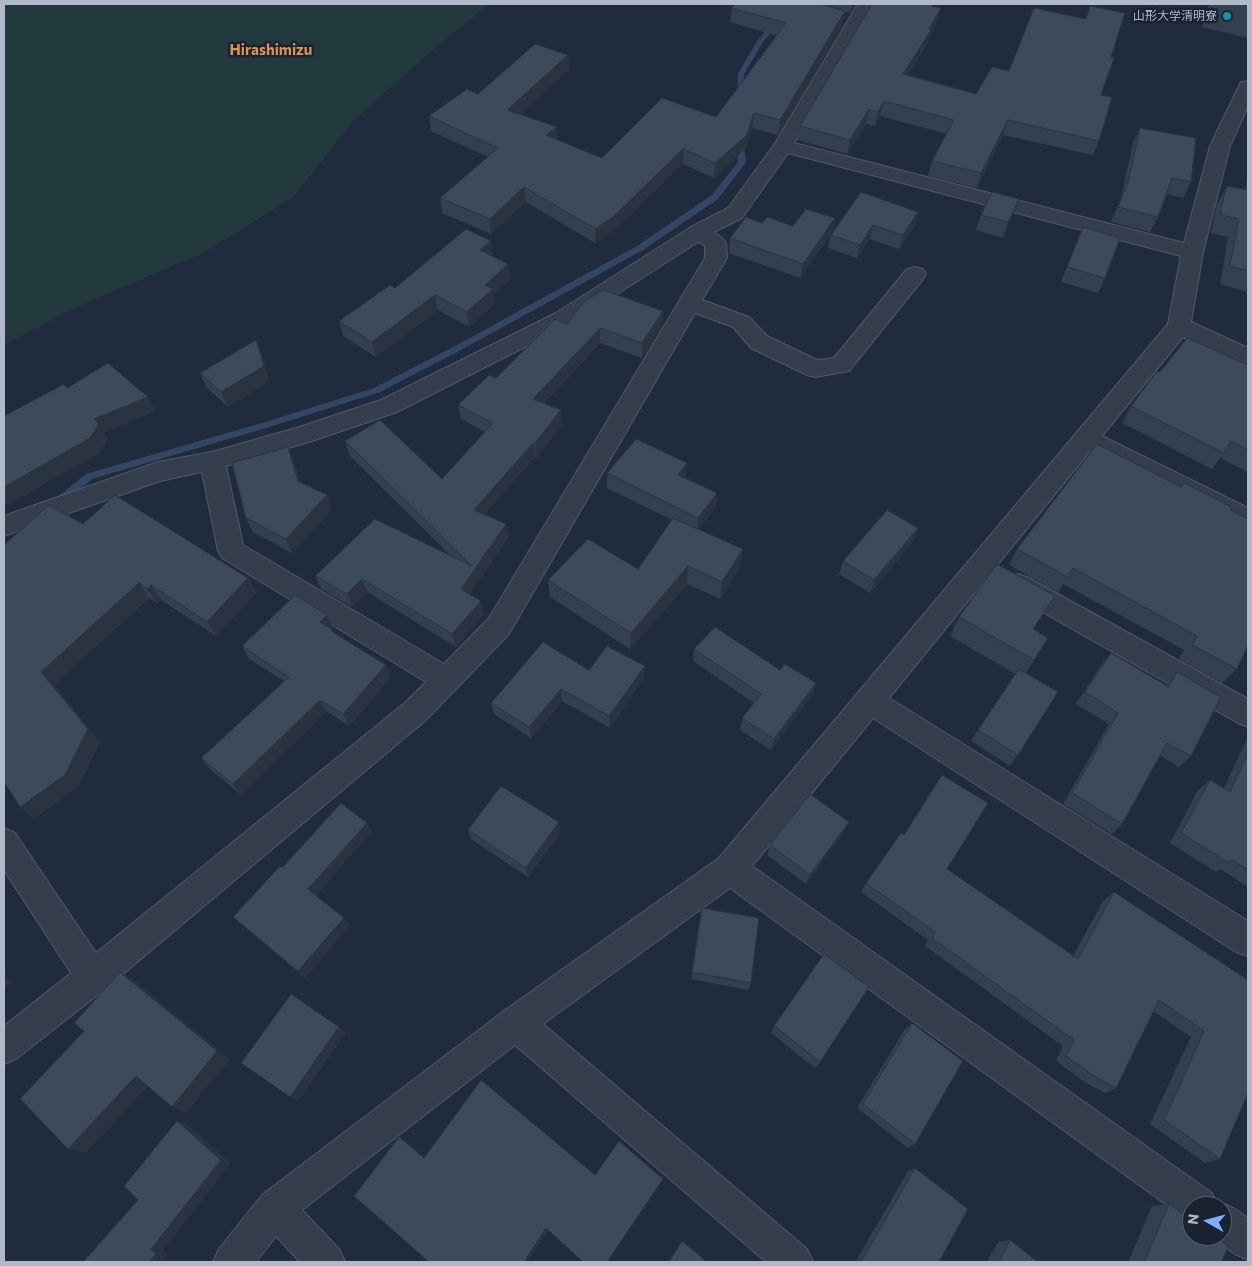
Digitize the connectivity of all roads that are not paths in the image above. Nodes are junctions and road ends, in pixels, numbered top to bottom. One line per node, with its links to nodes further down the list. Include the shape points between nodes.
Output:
1 (866, 4): 3 (street, via 847,20)
2 (1248, 86): 5 (street, via 1220,146)
3 (783, 146): 4 (street, via 735,213); 5 (street)
4 (698, 232): 7 (street, via 715,243 716,258); 11 (street, via 564,318 389,406)
5 (1192, 252): 8 (street)
6 (915, 274): 7 (street, via 841,365 815,369 759,342 741,322)
7 (689, 303): 15 (street, via 499,626)
8 (1179, 326): 9 (street); 10 (street)
9 (1248, 358)
10 (1085, 438): 12 (street); 14 (street)
11 (212, 461): 13 (street, via 158,472); 15 (street, via 231,551)
12 (1248, 519)
13 (6, 525)
14 (983, 566): 16 (street); 17 (street)
15 (447, 680): 21 (street, via 416,711)
16 (870, 701): 19 (street); 20 (street)
17 (1248, 714)
18 (4, 843): 21 (street)
19 (730, 869): 22 (street); 24 (street)
20 (1248, 940)
21 (93, 977): 23 (street)
22 (516, 1023): 25 (street); 30 (street)
23 (4, 1047)
24 (1185, 1196)
25 (275, 1208): 28 (street); 29 (street)
26 (1232, 1229): 27 (street)
27 (1248, 1241)
28 (232, 1262)
29 (326, 1262)
30 (794, 1262)

